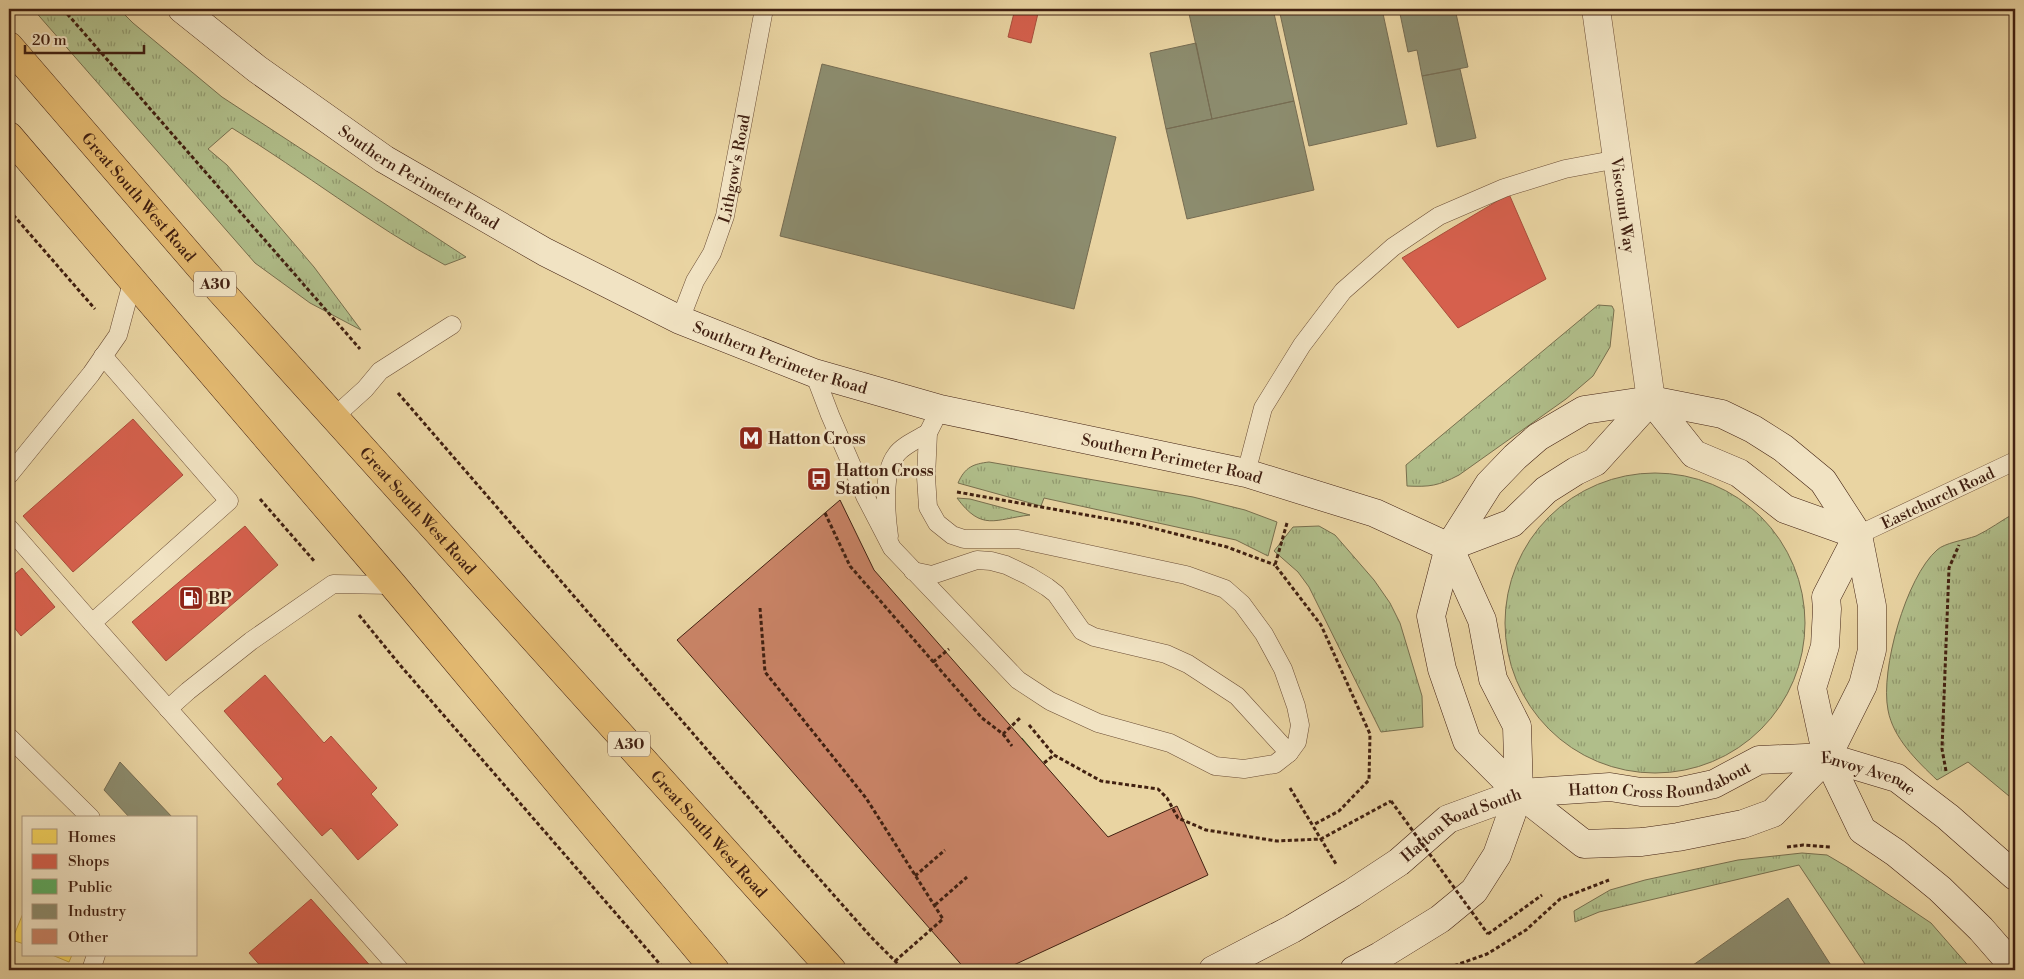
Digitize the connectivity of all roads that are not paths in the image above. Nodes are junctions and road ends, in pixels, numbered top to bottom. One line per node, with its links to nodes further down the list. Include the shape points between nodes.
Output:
1 (182, 9): 8 (street, Southern Perimeter Road, via 257,69 384,159 545,252)
2 (1596, 9): 6 (street, Viscount Way)
3 (766, 10): 8 (lane, Lithgow's Road, via 725,216)
4 (9, 46): 14 (highway, Great South West Road / A30)
5 (9, 136): 7 (highway)
6 (1618, 159): 12 (street, Viscount Way); 17 (lane, via 1566,169 1504,188 1439,216 1393,247 1343,291 1302,345 1263,408)
7 (133, 279): 10 (lane, via 118,335); 24 (highway)
8 (680, 320): 11 (street, Southern Perimeter Road)
9 (452, 325): 14 (lane, via 380,371)
10 (103, 356): 18 (lane); 25 (lane, via 229,501)
11 (814, 373): 13 (street, Southern Perimeter Road); 22 (lane, via 864,496)
12 (1651, 400): 20 (street, via 1694,454 1739,473 1785,509); 20 (street, via 1722,414 1783,448 1823,480); 21 (street, via 1595,462 1546,490 1512,523); 21 (street, via 1584,410 1538,438 1489,484)
13 (940, 409): 15 (lane); 17 (street, Southern Perimeter Road)
14 (334, 417): 38 (highway, Great South West Road / A30)
15 (928, 433): 22 (lane, via 896,454 888,470 887,512); 28 (lane, via 928,506 938,523 952,535 964,539 1018,539 1186,575 1225,589 1242,604 1284,670 1296,706 1300,725 1297,742)
16 (2015, 461): 20 (lane, Eastchurch Road)
17 (1246, 472): 21 (street, Southern Perimeter Road, via 1375,513)
18 (9, 474)
19 (9, 528): 25 (lane)
20 (1858, 536): 29 (street, via 1872,606 1872,650 1859,696); 29 (street, via 1826,597 1825,646 1812,688)
21 (1449, 547): 30 (street, via 1482,620 1493,679 1517,726); 30 (street, via 1431,616 1442,669 1467,741)
22 (892, 548): 23 (lane)
23 (912, 571): 28 (lane, via 1018,680 1050,702 1098,723 1170,743 1215,766 1244,769 1275,764); 28 (lane, via 932,575 977,560 1006,565 1030,576 1056,594 1082,631 1094,637 1166,654 1188,664 1237,696)
24 (393, 585): 26 (lane, via 334,584 251,641); 37 (highway)
25 (92, 623): 26 (lane)
26 (168, 709): 36 (lane)
27 (9, 737): 31 (lane)
28 (1289, 753)
29 (1827, 757): 30 (street, Hatton Cross Roundabout, via 1759,760 1714,784 1677,792 1641,792 1610,787); 30 (street, via 1774,813 1736,826 1642,842 1584,844); 32 (street, Envoy Avenue, via 1897,778 1989,850); 34 (street, Envoy Avenue, via 1862,830 1940,889)
30 (1518, 793): 39 (street, Hatton Road South, via 1448,819 1399,862 1352,893); 40 (street, Hatton Road South, via 1497,855 1474,891 1440,919)
31 (89, 816)
32 (2015, 876)
33 (96, 956): 35 (lane)
34 (2015, 968)
35 (90, 970)
36 (400, 970)
37 (715, 970)
38 (832, 970)
39 (1213, 970)
40 (1354, 970)

